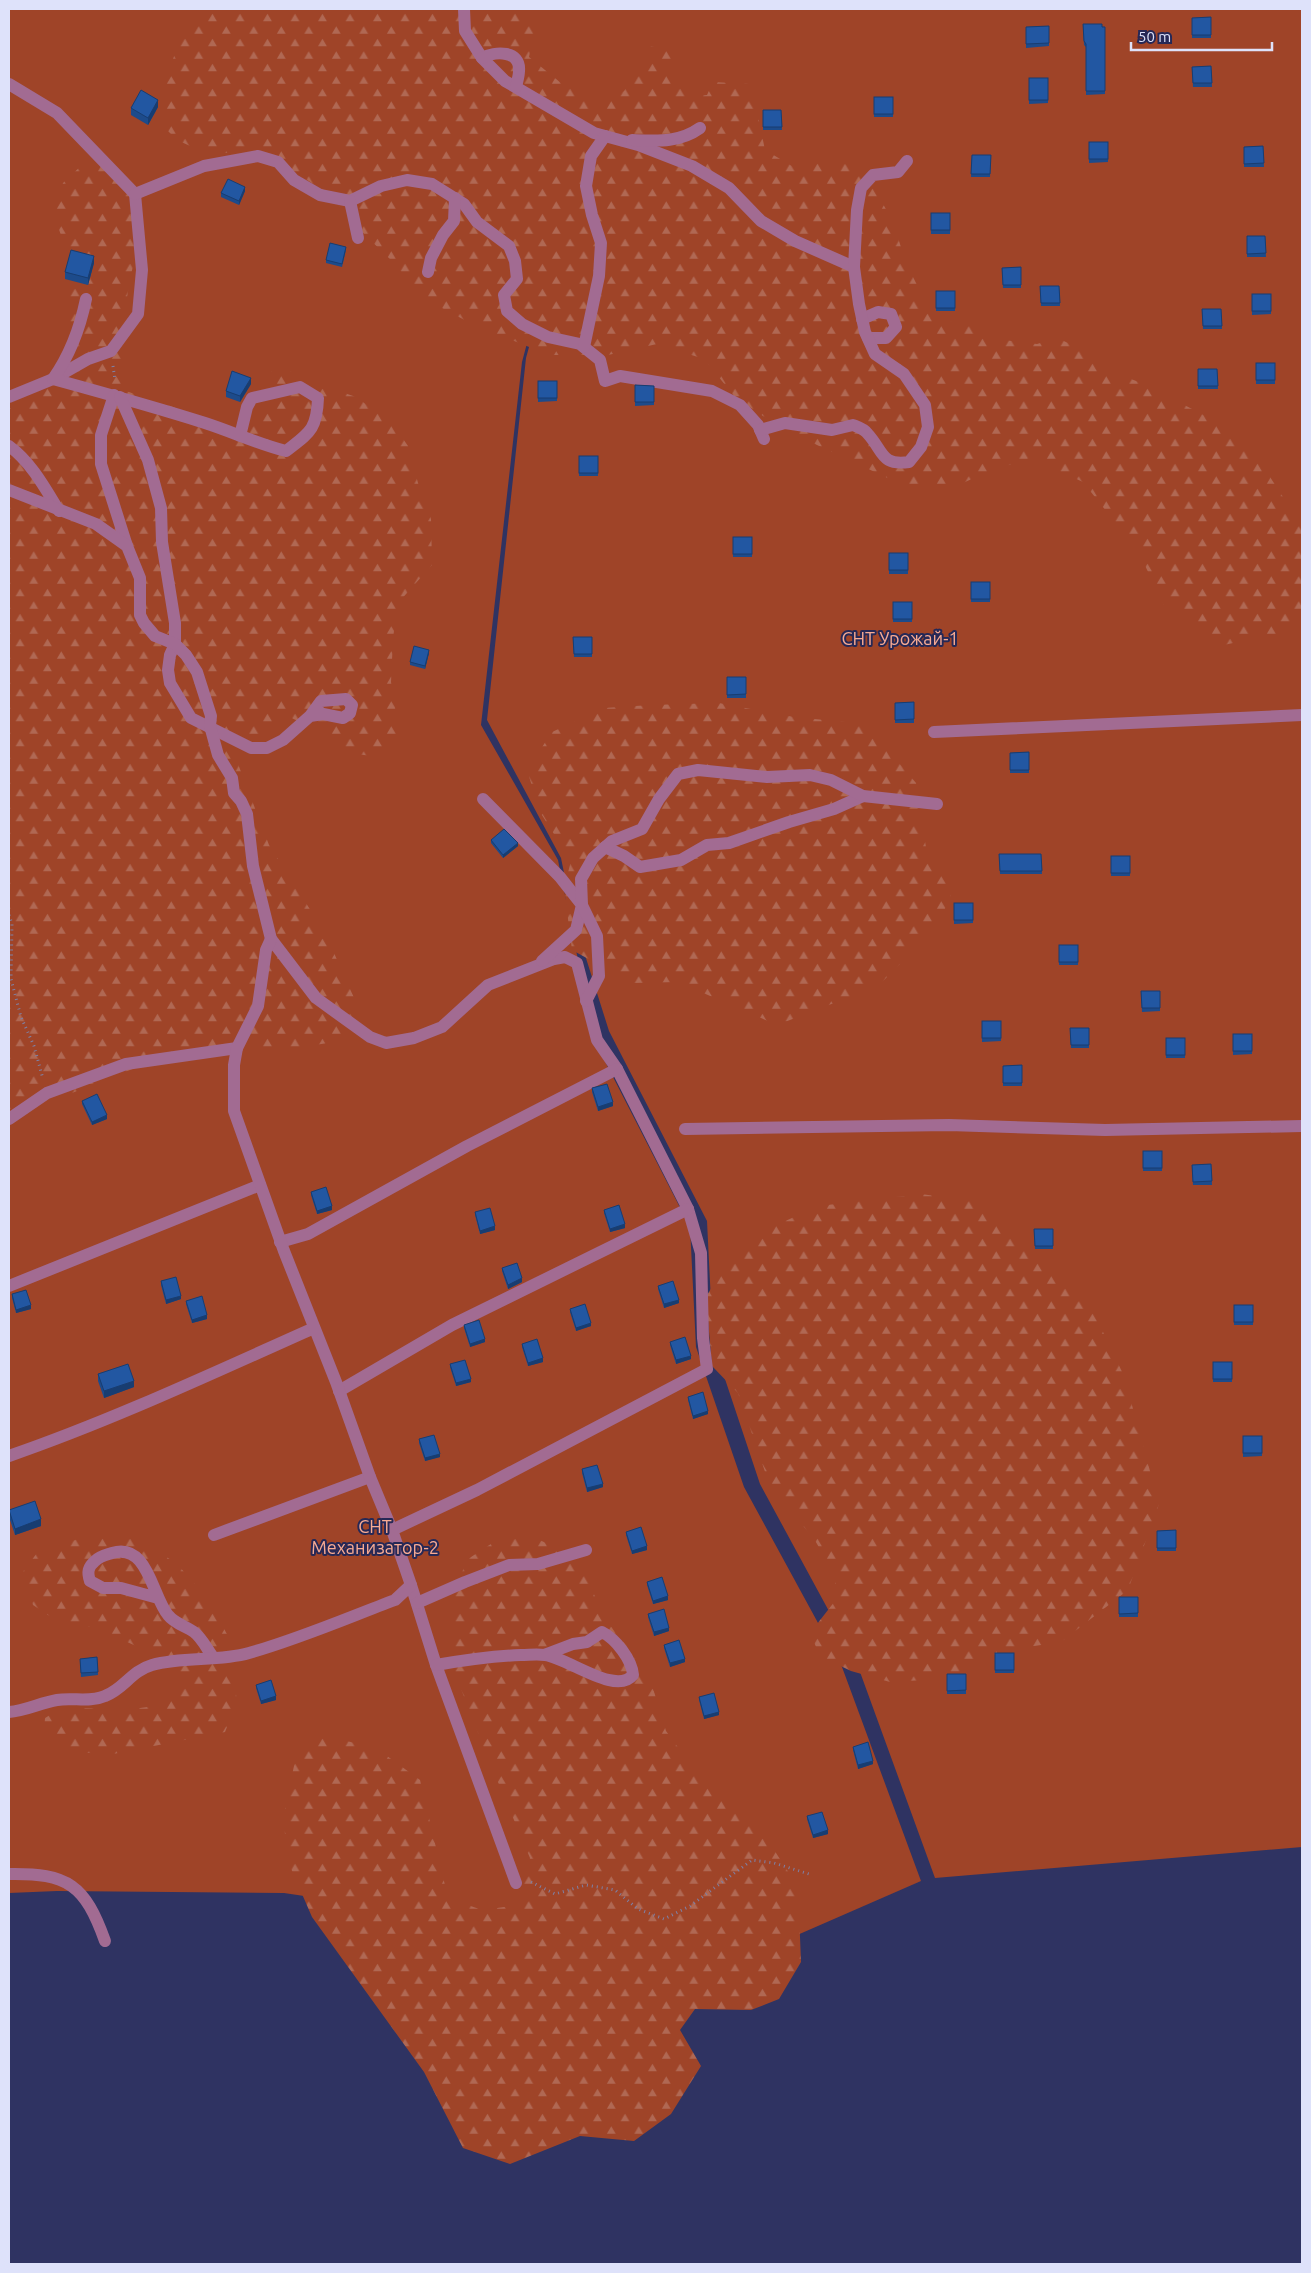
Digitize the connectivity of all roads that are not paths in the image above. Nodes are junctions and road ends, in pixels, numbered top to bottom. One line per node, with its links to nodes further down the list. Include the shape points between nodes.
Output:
1 (464, 9): 2 (street, via 465,31)
2 (482, 58): 4 (street, via 505,81); 4 (street, via 490,53 505,52 516,60 520,69)
3 (9, 84): 9 (street, via 56,113)
4 (516, 87): 6 (street, via 594,133)
5 (700, 128): 7 (street, via 690,135 668,141)
6 (605, 136): 7 (street); 18 (street, via 591,156 586,186 602,244 599,276)
7 (620, 141): 13 (street, via 692,166 729,188 761,221 794,241)
8 (907, 161): 13 (street, via 898,172 874,175 861,188)
9 (135, 194): 11 (street, via 204,166 258,156 278,162 294,180 320,195); 19 (street, via 142,270 138,314 111,351 88,359)
10 (455, 198): 11 (street, via 432,184 408,180 381,186); 14 (street, via 454,221 431,258); 18 (street, via 464,204 477,222 509,246 517,279 504,295 507,311 522,324 548,337)
11 (350, 200): 12 (street)
12 (358, 238)
13 (854, 266): 16 (street)
14 (428, 272)
15 (86, 299): 19 (street, via 82,319 68,353)
16 (862, 319): 17 (street); 17 (street, via 878,312 891,314 896,327 886,338)
17 (868, 338): 18 (street, via 875,354 904,374 925,405 928,427 921,447 909,462 898,464 886,460 866,432 854,425 832,430 785,423 762,434 740,405 712,391 620,376 605,381 600,360)
18 (584, 347)
19 (53, 379): 20 (street); 21 (street)
20 (117, 396): 22 (street); 26 (street, via 101,435 100,464); 27 (street, via 148,460 161,508)
21 (9, 397)
22 (240, 436): 22 (street, via 286,451 309,433 318,418 318,398 300,387 252,398)
23 (9, 446): 25 (street, via 20,454)
24 (9, 490): 25 (street)
25 (58, 511): 26 (street, via 96,524)
26 (127, 546): 27 (street, via 140,578 140,615 155,636)
27 (175, 644): 30 (street, via 197,672 211,716); 30 (street, via 168,670 170,683 191,718)
28 (1302, 715): 31 (street)
29 (310, 716): 30 (street, via 283,740 267,748 251,748)
30 (211, 730): 37 (street, via 218,755 232,778 234,793 247,814 253,866)
31 (934, 732)
32 (863, 796): 34 (street); 35 (street, via 834,809 729,843 707,844 681,860 640,868); 35 (street, via 831,780 810,775 768,777 698,770 678,774 642,829)
33 (483, 798): 36 (street, via 560,877)
34 (937, 804)
35 (605, 847): 36 (street, via 593,858 581,879)
36 (582, 905): 38 (street, via 576,930); 39 (street, via 596,936 599,976)
37 (271, 940): 38 (street, via 316,998 370,1037 386,1043 442,1028 488,985); 40 (street, via 266,950 258,1006)
38 (536, 966): 39 (street, via 565,958 577,963)
39 (586, 1001): 41 (street, via 598,1040)
40 (237, 1048): 42 (street, via 126,1064 47,1093); 45 (street, via 234,1111)
41 (617, 1069): 46 (street); 47 (street, via 467,1146 308,1234)
42 (9, 1119)
43 (1302, 1126): 44 (street, via 1105,1130 949,1125)
44 (685, 1129)
45 (260, 1185): 47 (street); 48 (street)
46 (688, 1209): 50 (street, via 452,1324); 53 (street, via 701,1253 703,1338 708,1369)
47 (280, 1242): 49 (street)
48 (9, 1286)
49 (314, 1328): 50 (street); 51 (street, via 168,1393)
50 (339, 1391): 52 (street)
51 (9, 1456)
52 (370, 1477): 53 (street); 54 (street)
53 (392, 1530): 56 (street)
54 (214, 1535)
55 (586, 1550): 58 (street, via 538,1564 509,1565)
56 (411, 1586): 58 (street); 60 (street, via 396,1600 282,1641 248,1653)
57 (158, 1598): 57 (street, via 151,1578 131,1554 112,1553 98,1558 90,1566 87,1574 90,1581 103,1588 121,1588); 60 (street, via 170,1617 194,1632)
58 (416, 1604): 61 (street)
59 (544, 1655): 59 (street, via 610,1681 622,1683 633,1675 633,1665 610,1636 602,1632 588,1642); 61 (street, via 487,1657)
60 (213, 1657): 62 (street, via 177,1659 149,1666 132,1674 116,1691 93,1700 58,1700)
61 (436, 1664): 64 (street)
62 (9, 1712)
63 (9, 1874): 65 (street, via 37,1873 66,1881 87,1900)
64 (516, 1883)
65 (105, 1941)

